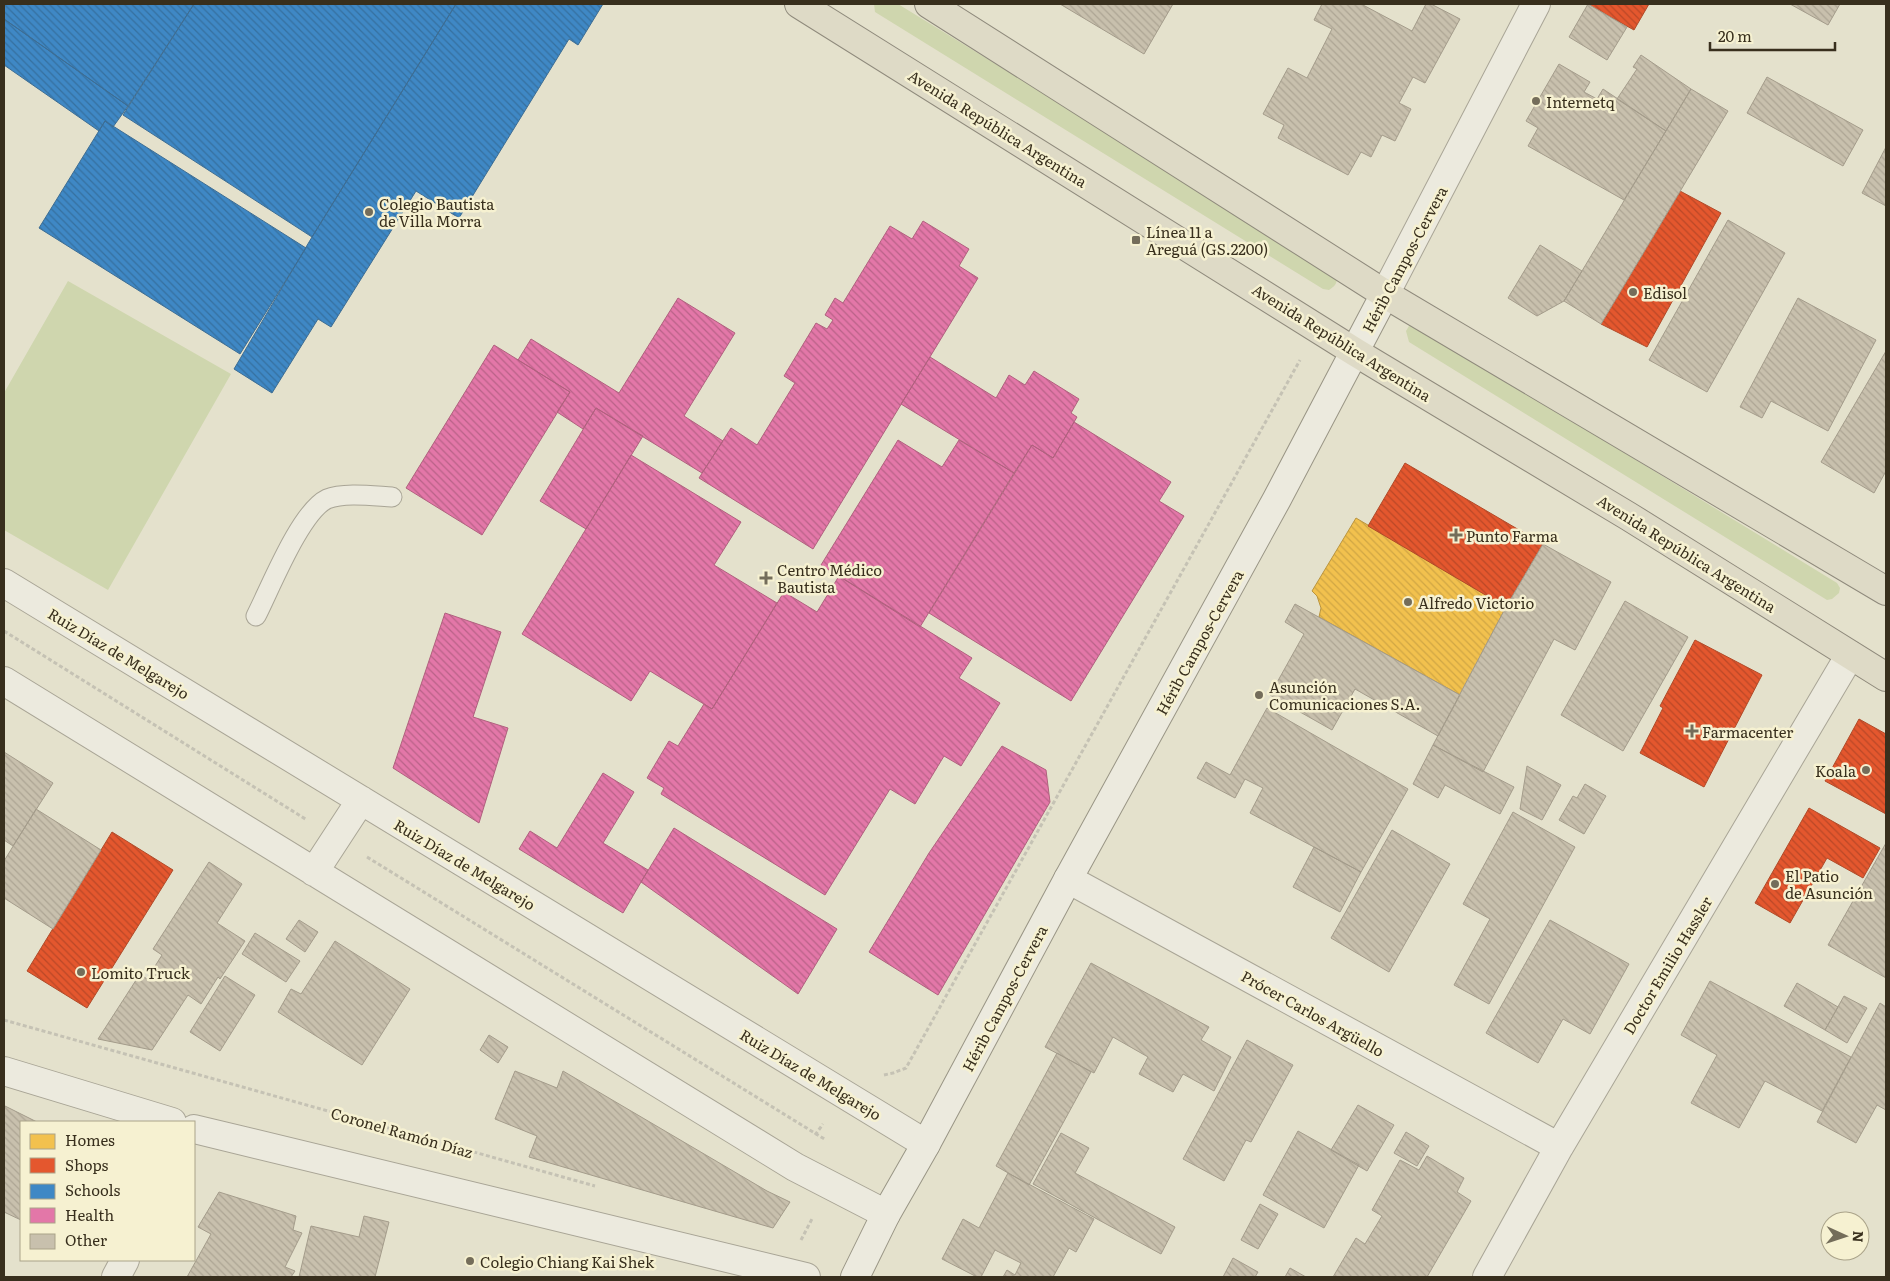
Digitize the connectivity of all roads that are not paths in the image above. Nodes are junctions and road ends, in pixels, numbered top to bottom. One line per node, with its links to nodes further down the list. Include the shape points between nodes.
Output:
1 (928, 4): 4 (highway)
2 (1536, 4): 4 (street, Hérib Campos-Cervera)
3 (811, 7): 5 (highway, Avenida República Argentina)
4 (1385, 294): 5 (street, Hérib Campos-Cervera); 8 (highway)
5 (1355, 352): 10 (highway, Avenida República Argentina, via 1628,516); 15 (street, Hérib Campos-Cervera)
6 (392, 497): 9 (lane, via 355,494 328,499 312,511)
7 (4, 583): 13 (street, Ruiz Díaz de Melgarejo)
8 (1886, 591)
9 (256, 616)
10 (1850, 655): 11 (highway, Avenida República Argentina); 20 (street, Doctor Emilio Hassler)
11 (1886, 677)
12 (4, 681): 14 (street)
13 (361, 800): 14 (street); 19 (street, Ruiz Díaz de Melgarejo)
14 (314, 872): 21 (street, via 795,1167)
15 (1068, 879): 19 (street, Hérib Campos-Cervera); 20 (street, Prócer Carlos Argüello)
16 (4, 1071): 17 (street)
17 (169, 1121)
18 (195, 1132): 24 (street)
19 (926, 1144): 21 (street, Hérib Campos-Cervera)
20 (1559, 1147): 26 (street, Doctor Emilio Hassler)
21 (886, 1214): 25 (street, Hérib Campos-Cervera)
22 (124, 1261): 23 (street)
23 (116, 1277)
24 (806, 1277)
25 (855, 1277)
26 (1487, 1277)

